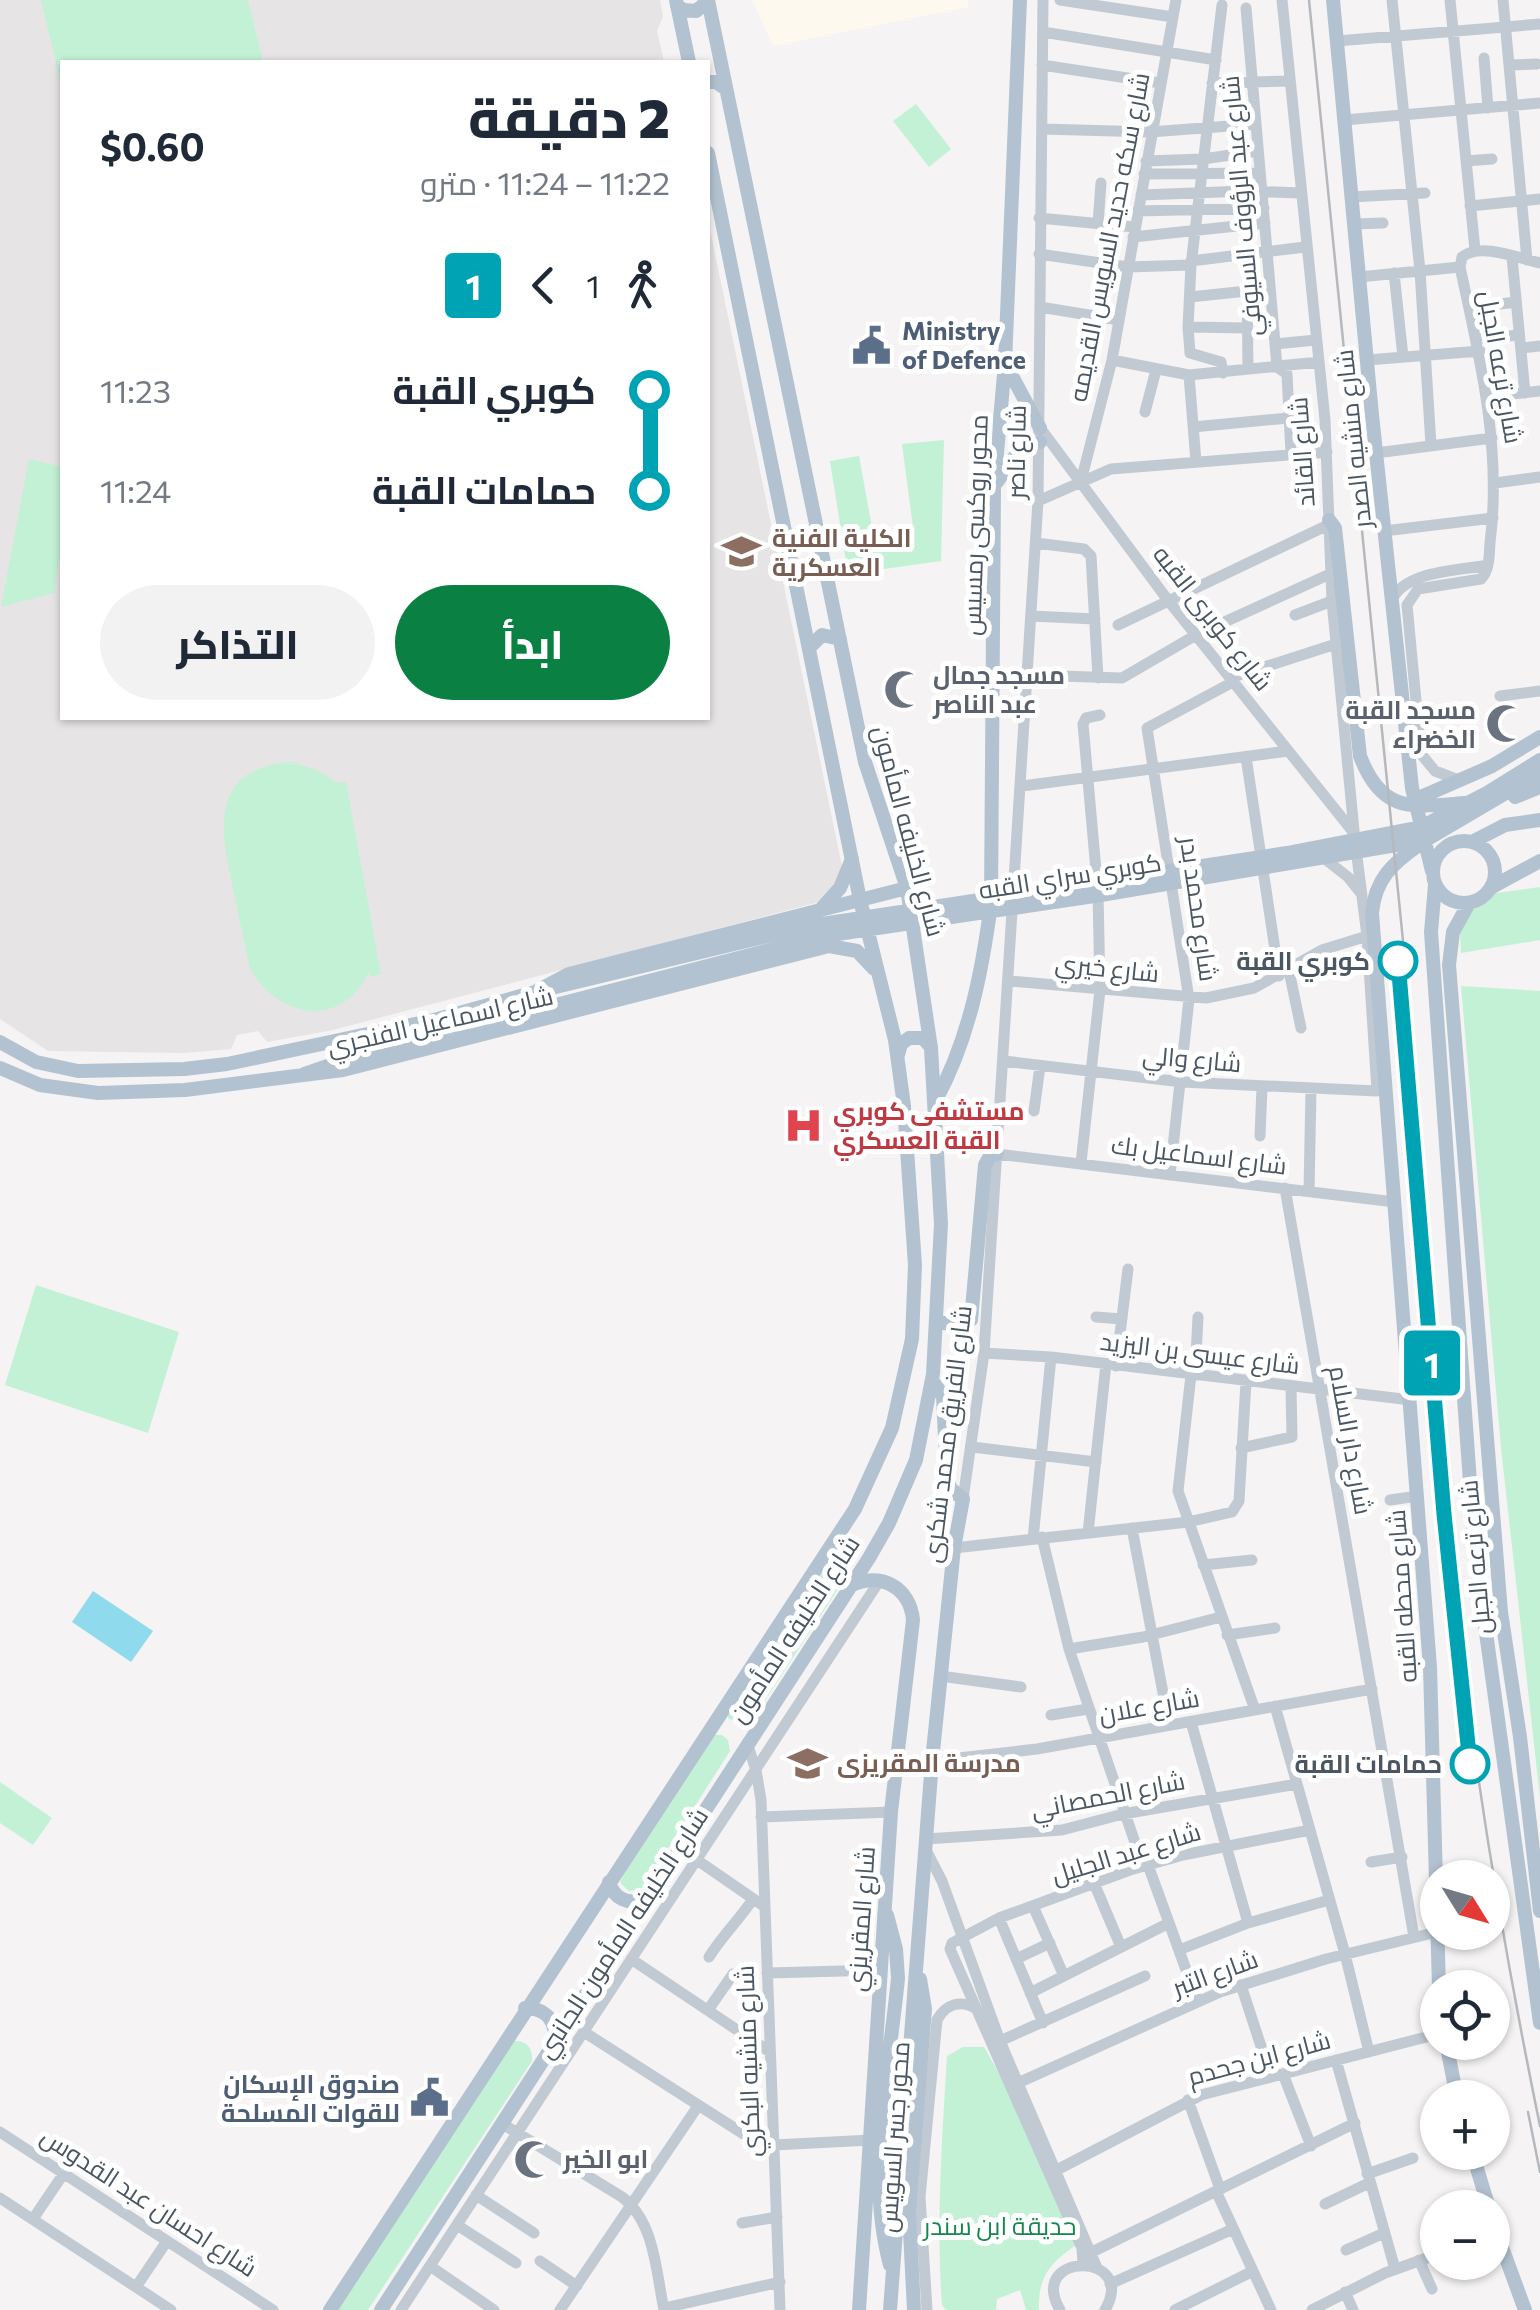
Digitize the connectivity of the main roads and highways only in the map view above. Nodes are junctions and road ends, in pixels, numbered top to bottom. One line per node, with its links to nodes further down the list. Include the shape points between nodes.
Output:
1 (1020, 0): 9 (main road, محور روكسى رمسيس)
2 (1333, 0): 21 (main road, شارع منشيه الصدر)
3 (708, 1): 4 (main road, via 696,11); 7 (main road, شارع الخليفه المأمون)
4 (677, 3): 5 (main road)
5 (689, 60)
6 (710, 82): 7 (main road)
7 (726, 89): 12 (main road, شارع الخليفه المأمون)
8 (710, 162): 13 (main road, شارع الخليفه المأمون)
9 (1005, 363): 10 (main road, محور روكسى رمسيس); 10 (main road, via 1040,435 1012,458)
10 (994, 487): 48 (main road, محور روكسى رمسيس, via 991,904 970,1015)
11 (1329, 523): 22 (main road, via 1335,528 1360,756 1374,786 1401,805)
12 (827, 576): 13 (main road, via 813,586); 14 (main road, شارع الخليفه المأمون)
13 (796, 582): 15 (main road, شارع الخليفه المأمون)
14 (840, 639): 15 (main road, via 822,634); 32 (main road, شارع الخليفه المأمون, via 869,776)
15 (809, 648): 28 (main road, شارع الخليفه المأمون)
16 (1540, 737): 20 (main road)
17 (1540, 760): 22 (main road, كوبري سراي القبه)
18 (1540, 772): 23 (main road, كوبري سراي القبه)
19 (1540, 787): 23 (main road)
20 (1438, 791): 21 (main road); 27 (main road, via 1437,809)
21 (1414, 800): 30 (main road, شارع منشيه الصدر)
22 (1471, 802): 38 (main road, كوبري سراي القبه, via 1421,828 1344,844 833,922)
23 (1490, 805): 25 (main road, كوبري سراي القبه)
24 (1540, 820): 26 (main road, via 1505,825)
25 (1426, 840): 47 (main road, كوبري سراي القبه, via 824,936); 57 (main road, شارع محطه القبه, via 1387,870 1372,913 1430,1667)
26 (1472, 842): 27 (main road); 31 (main road, via 1492,860)
27 (1452, 844): 30 (main road, via 1440,852)
28 (852, 858): 33 (main road, شارع الخليفه المأمون); 35 (main road, via 840,888)
29 (1540, 861): 31 (main road)
30 (1434, 878): 34 (main road, via 1449,900); 44 (main road, شارع ترعه الجبل, via 1431,920)
31 (1491, 887): 34 (main road)
32 (906, 888): 33 (main road, شارع اسماعيل الفنجري); 43 (main road, شارع الخليفه المأمون)
33 (860, 900): 35 (main road, شارع اسماعيل الفنجري); 39 (main road, شارع الخليفه المأمون)
34 (1469, 903): 44 (main road, شارع ترعه الجبل, via 1450,949)
35 (818, 912): 36 (main road, شارع اسماعيل الفنجري)
36 (796, 918): 37 (main road, via 809,932); 40 (main road, شارع اسماعيل الفنجري, via 569,974)
37 (806, 950): 39 (main road, شارع اسماعيل الفنجري, via 848,948); 41 (main road, شارع اسماعيل الفنجري)
38 (618, 972): 40 (main road, كوبري سراي القبه); 41 (main road, via 616,987)
39 (876, 972): 45 (main road, شارع الخليفه المأمون)
40 (536, 992): 42 (main road, شارع اسماعيل الفنجري, via 341,1042 195,1068 67,1070)
41 (624, 1000): 47 (main road, شارع اسماعيل الفنجري, via 368,1066)
42 (0, 1042)
43 (931, 1048): 45 (main road, via 923,1038 909,1038); 48 (main road, شارع الخليفه المأمون)
44 (1449, 1052): 52 (main road, شارع ترعه الجبل); 53 (main road, شارع ترعه الجبل)
45 (898, 1058): 58 (main road, شارع الخليفه المأمون, via 915,1294 907,1369 886,1442 854,1509)
46 (0, 1068): 47 (main road, شارع اسماعيل الفنجري, via 40,1085 98,1092 204,1088)
47 (304, 1074)
48 (934, 1102): 50 (main road, شارع الخليفه المأمون)
49 (998, 1154): 50 (main road, via 985,1164 971,1320 964,1326)
50 (938, 1322): 51 (main road, شارع الخليفه المأمون)
51 (932, 1380): 54 (main road, شارع الخليفه المأمون, via 909,1479); 63 (main road, شارع الفريق محمد شكرى, via 943,1396 947,1480 963,1499 940,1676)
52 (1485, 1399): 53 (main road); 55 (main road, شارع ترعه الجبل, via 1501,1612)
53 (1465, 1400): 56 (main road, شارع ترعه الجبل, via 1475,1553)
54 (850, 1587): 60 (main road, شارع الخليفه المأمون); 61 (main road, شارع المقريزي, via 880,1580 902,1591 912,1613)
55 (1517, 1720): 56 (main road); 59 (main road, شارع ترعه الجبل)
56 (1501, 1724): 59 (main road, شارع ترعه الجبل)
57 (1435, 1860)
58 (609, 1882): 60 (main road, via 622,1900); 64 (main road, شارع الخليفه المأمون)
59 (1530, 1893): 62 (main road, شارع ترعه الجبل); 65 (main road, شارع ترعه الجبل)
60 (644, 1900): 66 (main road, شارع الخليفه المأمون)
61 (884, 1910): 70 (main road, شارع المقريزي); 72 (main road, محور جسر السويس, via 898,1978 878,2170)
62 (1540, 1911)
63 (916, 1969): 71 (main road); 73 (main road, محور جسر السويس, via 925,2009 911,2186)
64 (525, 2008): 66 (main road, via 548,2016); 68 (main road, شارع الخليفه المأمون)
65 (1540, 2023)
66 (555, 2038): 69 (main road, شارع الخليفه المأمون)
67 (1510, 2271): 74 (main road)
68 (330, 2310)
69 (381, 2310)
70 (859, 2310)
71 (890, 2310)
72 (901, 2310)
73 (914, 2310)
74 (1525, 2310)

